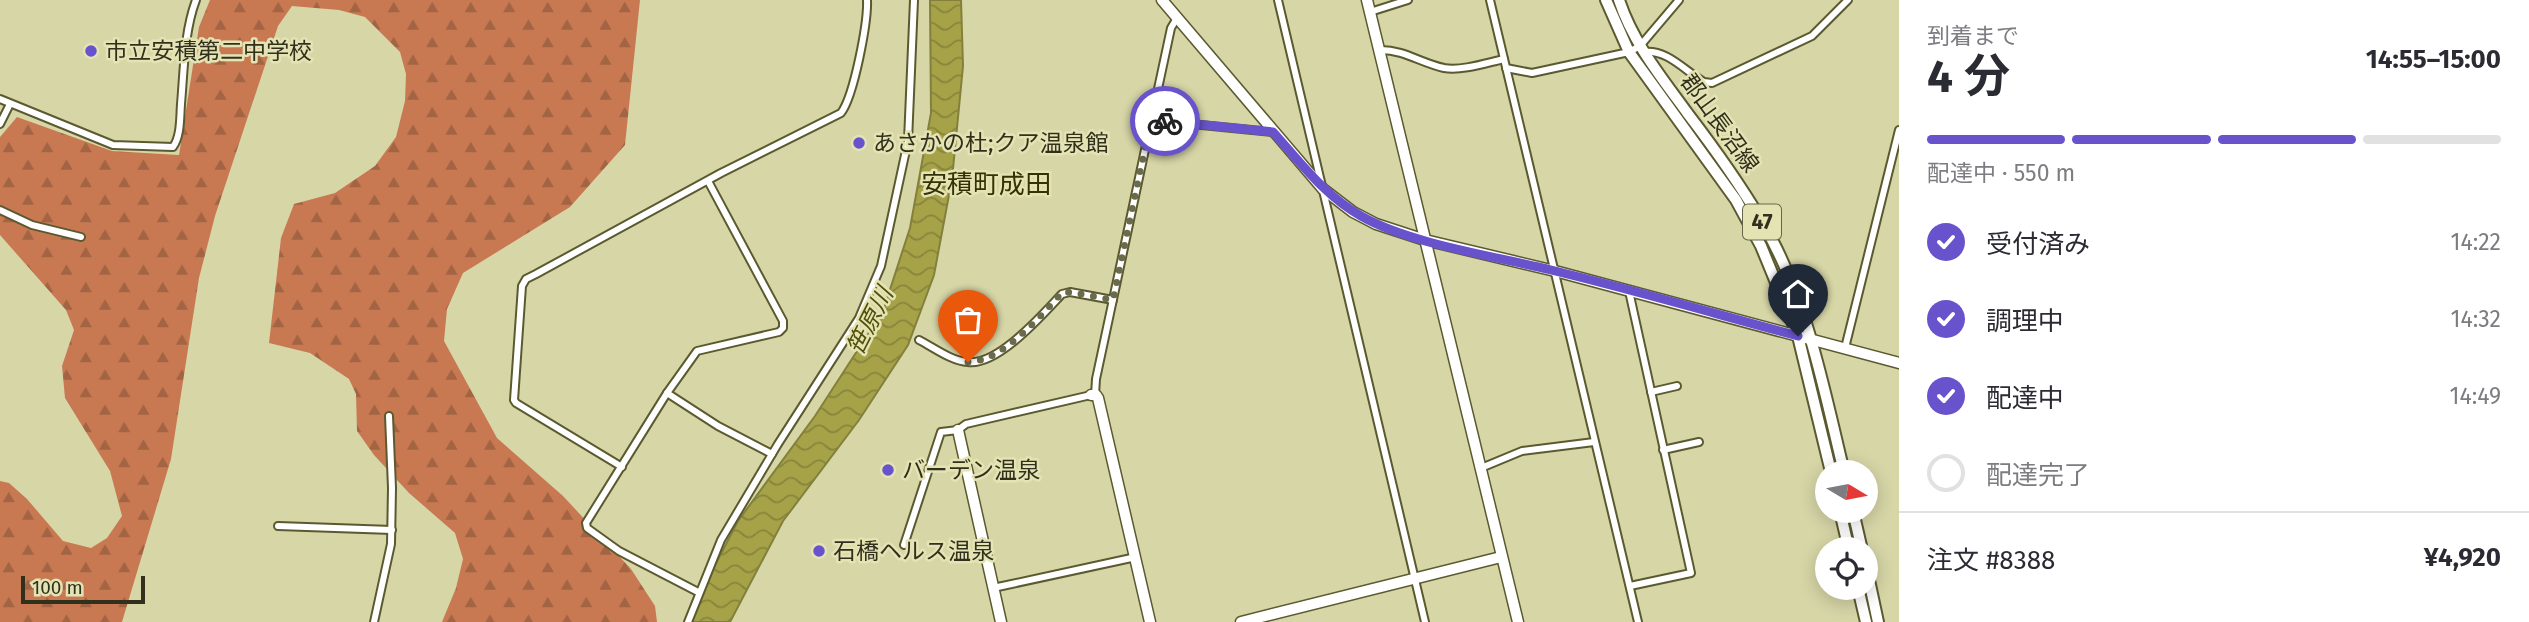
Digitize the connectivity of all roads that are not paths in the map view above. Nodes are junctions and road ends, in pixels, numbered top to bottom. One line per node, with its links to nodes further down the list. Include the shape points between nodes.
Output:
1 (196, 0): 20 (street, via 173,147 113,145)
2 (867, 0): 25 (street, via 850,92 841,113)
3 (914, 0): 47 (street, via 908,141 881,266 859,318)
4 (1278, 0): 26 (street)
5 (1367, 0): 13 (street)
6 (1408, 0): 13 (street)
7 (1490, 0): 17 (street)
8 (1606, 0): 16 (main road, 郡山長沼線 / 47)
9 (1619, 0): 16 (main road, 郡山長沼線 / 47)
10 (1679, 0): 16 (street)
11 (1848, 0): 16 (street, via 1812,36 1712,83 1663,55)
12 (1168, 2): 14 (street)
13 (1370, 12): 15 (street)
14 (1177, 18): 21 (street); 24 (street)
15 (1381, 50): 17 (street, via 1401,51 1448,68); 29 (street)
16 (1637, 50): 18 (street, via 1532,73); 33 (main road, 郡山長沼線 / 47, via 1736,200 1761,246); 35 (main road, 郡山長沼線 / 47, via 1761,220)
17 (1504, 59): 18 (street)
18 (1506, 68): 30 (street)
19 (0, 99): 20 (street)
20 (10, 104): 22 (street)
21 (1151, 120): 24 (street); 32 (street)
22 (0, 124)
23 (1899, 130): 36 (street)
24 (1273, 132): 26 (street)
25 (708, 181): 40 (street, via 783,328 697,351); 50 (street, via 526,279 522,286 514,400)
26 (1323, 189): 29 (street, via 1376,224); 57 (street)
27 (0, 210): 28 (street, via 32,225)
28 (81, 237)
29 (1425, 240): 30 (street); 51 (street)
30 (1555, 271): 31 (street); 44 (street)
31 (1629, 290): 33 (street); 39 (street)
32 (1113, 300): 34 (street, via 1062,293 1013,343 974,362); 41 (street)
33 (1798, 336): 35 (street); 48 (main road, 郡山長沼線 / 47)
34 (919, 340)
35 (1813, 340): 36 (street); 49 (main road, 郡山長沼線 / 47)
36 (1845, 348): 37 (street)
37 (1899, 363)
38 (1677, 386): 39 (street)
39 (1651, 392): 46 (street)
40 (667, 393): 47 (street); 50 (street)
41 (1093, 395): 43 (street, via 965,424); 55 (street, via 1098,398)
42 (388, 416): 53 (street)
43 (958, 430): 54 (street, via 939,434); 59 (street)
44 (1594, 442): 51 (street, via 1522,451); 58 (street)
45 (1699, 442): 46 (street)
46 (1663, 450): 58 (street, via 1691,573)
47 (772, 454): 60 (street, via 721,540)
48 (1828, 460)
49 (1841, 460)
50 (622, 467): 60 (street, via 586,526 618,551)
51 (1481, 468): 56 (street)
52 (278, 526): 53 (street)
53 (392, 530): 63 (street)
54 (904, 545)
55 (1136, 557): 59 (street); 66 (street)
56 (1501, 557): 57 (street); 69 (street)
57 (1415, 578): 67 (street); 68 (street)
58 (1630, 586): 70 (street)
59 (993, 589): 65 (street)
60 (698, 593): 64 (street)
61 (1861, 600): 71 (main road)
62 (1873, 600): 72 (main road)
63 (374, 622)
64 (688, 622)
65 (1001, 622)
66 (1150, 622)
67 (1241, 622)
68 (1425, 622)
69 (1518, 622)
70 (1637, 622)
71 (1866, 622)
72 (1878, 622)

